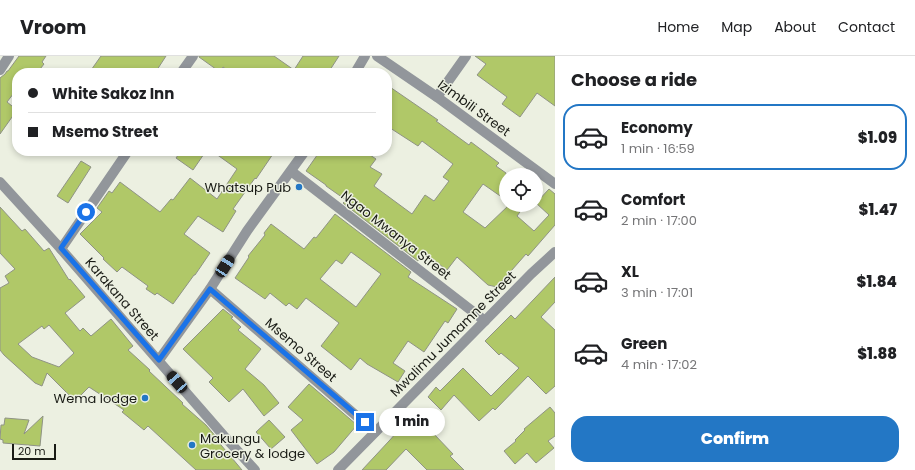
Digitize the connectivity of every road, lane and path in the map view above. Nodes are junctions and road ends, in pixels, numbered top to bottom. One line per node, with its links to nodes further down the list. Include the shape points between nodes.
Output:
1 (9, 56): 8 (street)
2 (193, 56): 6 (street)
3 (365, 56): 7 (street)
4 (377, 56): 9 (street, Izimbili Street)
5 (466, 56): 9 (street)
6 (185, 68)
7 (358, 68)
8 (0, 70)
9 (437, 96): 14 (street, Izimbili Street)
10 (125, 156): 15 (street)
11 (302, 156): 12 (street)
12 (291, 171): 17 (street, via 247,231); 18 (street, Ngao Mwanya Street)
13 (0, 182): 15 (street, Karakana Street)
14 (555, 184)
15 (61, 248): 19 (street, Karakana Street)
16 (555, 252): 18 (street, Mwalimu Jumamne Street)
17 (210, 289): 19 (street); 20 (street, Msemo Street)
18 (485, 321): 20 (street, Mwalimu Jumamne Street)
19 (159, 360): 21 (street, Karakana Street)
20 (375, 432): 22 (street, Mwalimu Jumamne Street)
21 (255, 470)
22 (338, 470)

